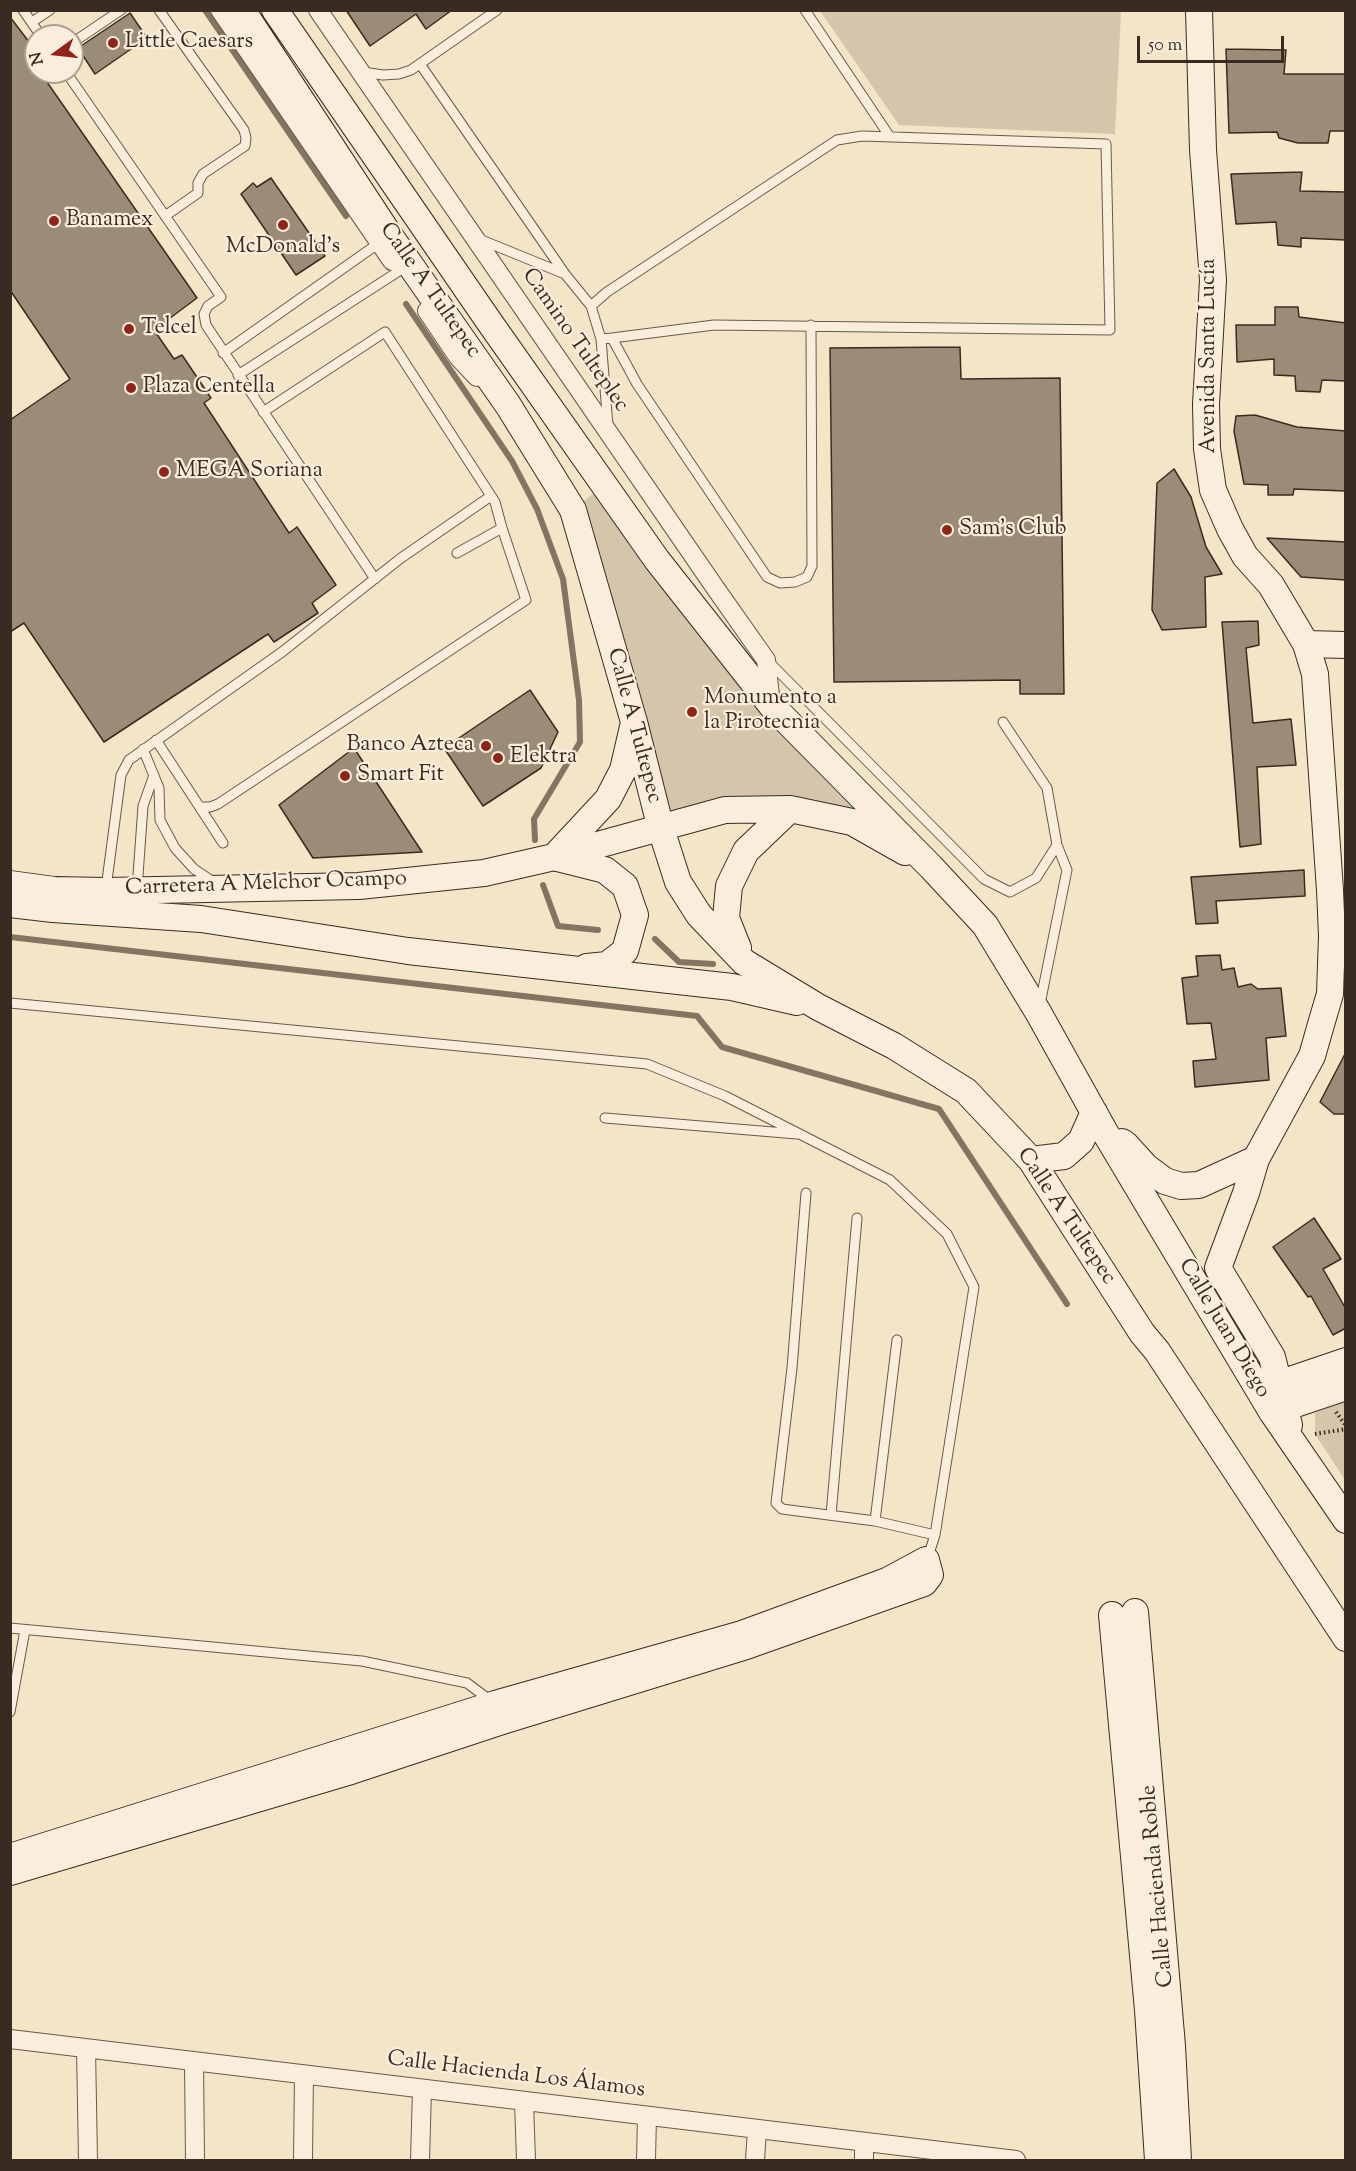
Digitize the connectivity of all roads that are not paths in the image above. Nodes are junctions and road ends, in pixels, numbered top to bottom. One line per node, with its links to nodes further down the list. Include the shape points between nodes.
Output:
1 (23, 10): 12 (lane)
2 (50, 10): 12 (lane)
3 (121, 10): 13 (lane)
4 (159, 10): 18 (lane, via 246,138 245,146 202,174 198,193)
5 (220, 10): 20 (street)
6 (242, 10): 30 (main road, Calle A Tultepec, via 390,236)
7 (275, 10): 39 (main road, Calle A Tultepec, via 657,560)
8 (318, 10): 15 (street, Camino Tulteplec)
9 (497, 10): 14 (lane)
10 (805, 10): 17 (lane)
11 (1199, 10): 36 (main road, Avenida Santa Lucía, via 1203,150 1213,280 1206,404 1213,490 1245,556 1271,585)
12 (32, 22)
13 (84, 35)
14 (420, 64): 15 (lane, via 399,74); 22 (lane)
15 (359, 71): 19 (street, Camino Tulteplec)
16 (74, 84): 18 (lane)
17 (890, 137): 23 (lane, via 853,136 837,140); 24 (lane, via 1106,144 1110,330)
18 (165, 216): 27 (lane, via 221,297 204,314 206,325)
19 (473, 236): 22 (lane); 31 (street, Camino Tulteplec)
20 (379, 243): 21 (street); 27 (lane)
21 (399, 271): 28 (lane); 30 (street, via 458,357)
22 (566, 274): 23 (lane)
23 (591, 306): 26 (lane)
24 (811, 325): 25 (lane, via 714,325); 25 (lane, via 812,566 807,577 780,583 767,577 637,384)
25 (612, 338): 26 (lane)
26 (601, 339): 31 (lane)
27 (223, 353): 28 (lane)
28 (238, 375): 29 (lane)
29 (263, 412): 32 (lane, via 385,332); 35 (lane)
30 (518, 421): 40 (main road, Calle A Tultepec, via 573,510)
31 (609, 434): 38 (street, Camino Tulteplec)
32 (491, 496): 33 (lane); 35 (lane)
33 (502, 528): 34 (lane); 45 (lane, via 526,600 218,804)
34 (457, 553)
35 (375, 579): 42 (lane, via 282,652)
36 (1306, 644): 37 (main road); 61 (main road, Avenida Santa Lucía, via 1315,674)
37 (1346, 645)
38 (766, 660): 39 (street, Camino Tulteplec); 51 (lane, via 984,879 1010,892 1036,878)
39 (772, 706): 53 (main road, Calle A Tultepec)
40 (634, 722): 49 (main road, Calle A Tultepec); 52 (main road, via 623,770 608,799)
41 (1003, 722): 51 (lane, via 1047,788)
42 (156, 741): 43 (lane); 45 (lane)
43 (143, 749): 44 (lane); 57 (lane, via 129,760 121,776)
44 (154, 775): 47 (lane, via 159,788); 48 (lane, via 143,806)
45 (201, 807): 50 (lane)
46 (790, 808): 49 (main road, Carretera A Melchor Ocampo, via 725,810); 53 (main road, Carretera A Melchor Ocampo, via 852,822); 59 (main road, via 746,851 729,886 726,918)
47 (160, 820): 48 (lane); 55 (lane, via 175,848 194,869)
48 (142, 825): 56 (lane)
49 (661, 829): 52 (main road, Carretera A Melchor Ocampo); 59 (main road, Calle A Tultepec, via 678,882 699,915)
50 (223, 843)
51 (1057, 845): 64 (lane, via 1067,870)
52 (554, 857): 55 (main road, Carretera A Melchor Ocampo, via 484,873 359,886); 60 (main road, via 605,870 625,886 635,915 625,951 607,965)
53 (931, 867): 64 (main road, Calle A Tultepec, via 985,925)
54 (10, 884): 57 (main road, Carretera A Melchor Ocampo)
55 (221, 888): 56 (main road, Carretera A Melchor Ocampo)
56 (137, 889): 57 (main road, Carretera A Melchor Ocampo)
57 (106, 891)
58 (10, 904): 60 (main road, Carretera A Melchor Ocampo, via 201,919 408,951)
59 (744, 962): 63 (main road, Calle A Tultepec)
60 (572, 969): 63 (main road, Carretera A Melchor Ocampo, via 732,987)
61 (1338, 998): 69 (main road, Avenida Santa Lucía, via 1312,1056)
62 (10, 1003): 67 (lane, via 647,1064)
63 (818, 1007): 70 (main road, Calle A Tultepec, via 894,1046 966,1091)
64 (1038, 1012): 65 (main road, Calle A Tultepec)
65 (1094, 1112): 68 (main road, Calle A Tultepec); 70 (main road, via 1081,1141 1064,1156)
66 (605, 1118): 67 (lane)
67 (802, 1134): 80 (lane, via 890,1180 947,1234 974,1287)
68 (1106, 1134): 69 (main road, via 1126,1145 1165,1181 1181,1186 1199,1185); 76 (main road, Calle Juan Diego)
69 (1256, 1159): 76 (main road, Avenida Santa Lucía, via 1218,1268 1272,1358)
70 (1031, 1160): 84 (main road, Calle A Tultepec)
71 (806, 1193): 77 (lane, via 776,1503 782,1509)
72 (857, 1218): 77 (lane)
73 (897, 1340): 79 (lane)
74 (1346, 1361): 76 (main road)
75 (1346, 1387): 76 (main road)
76 (1282, 1392): 78 (main road)
77 (831, 1515): 79 (lane)
78 (1346, 1520)
79 (875, 1521): 80 (lane)
80 (935, 1535): 81 (lane)
81 (926, 1560): 86 (main road, via 887,1581 742,1634)
82 (10, 1628): 83 (lane)
83 (25, 1630): 85 (lane); 86 (lane, via 362,1661 467,1683)
84 (1346, 1638)
85 (10, 1712)
86 (498, 1713): 87 (main road); 88 (main road, via 351,1771)
87 (10, 1857)
88 (10, 1872)
89 (10, 2039): 90 (street, Calle Hacienda Los Álamos)
90 (86, 2048): 91 (street, Calle Hacienda Los Álamos); 99 (street)
91 (194, 2062): 92 (street, Calle Hacienda Los Álamos); 100 (street)
92 (303, 2075): 93 (street, Calle Hacienda Los Álamos); 101 (street)
93 (422, 2089): 94 (street, Calle Hacienda Los Álamos); 102 (street)
94 (524, 2102): 95 (street, Calle Hacienda Los Álamos); 103 (street)
95 (647, 2116): 96 (street, Calle Hacienda Los Álamos); 104 (street)
96 (757, 2130): 97 (street, Calle Hacienda Los Álamos); 105 (street)
97 (864, 2151): 98 (street, Calle Hacienda Los Álamos)
98 (973, 2158): 106 (street, Calle Hacienda Los Álamos)
99 (88, 2160)
100 (195, 2160)
101 (303, 2160)
102 (420, 2160)
103 (525, 2160)
104 (646, 2160)
105 (755, 2160)
106 (1016, 2160)
107 (1158, 2160): 108 (main road, Calle Hacienda Roble, via 1124,1614 1172,2046)
108 (1178, 2160)

